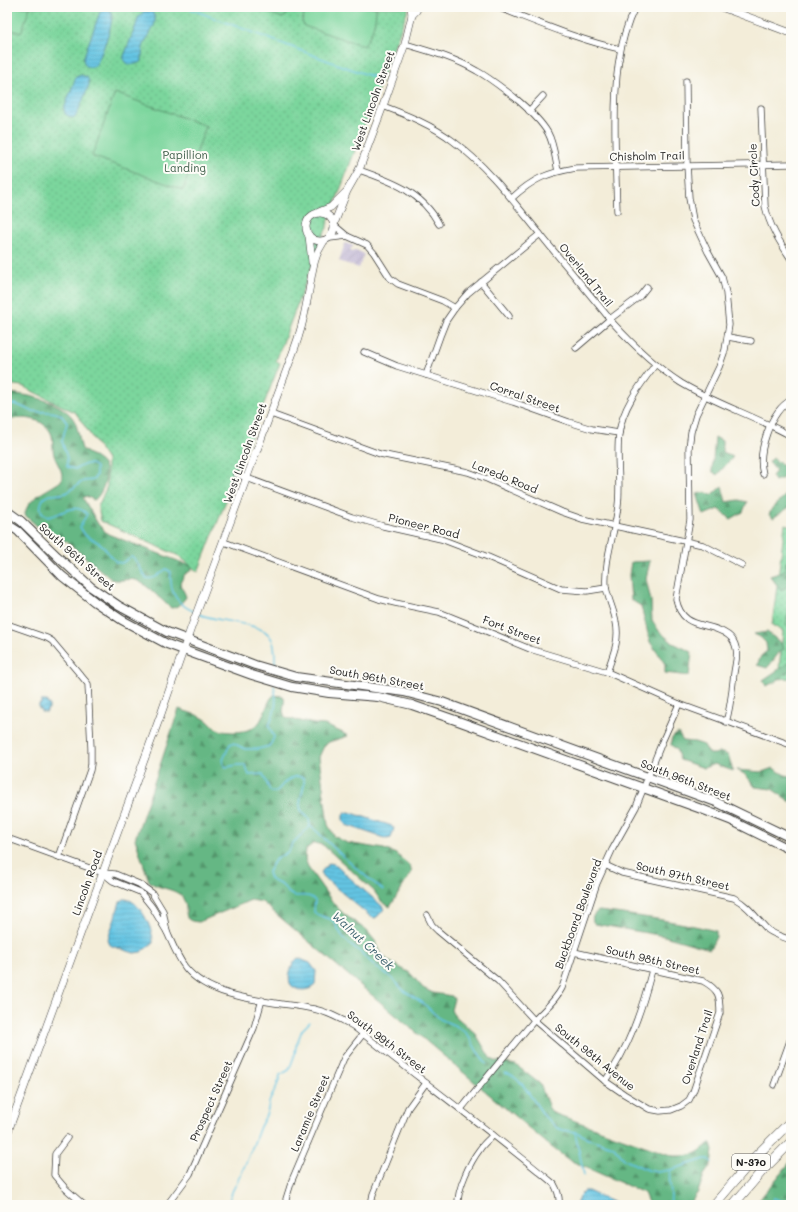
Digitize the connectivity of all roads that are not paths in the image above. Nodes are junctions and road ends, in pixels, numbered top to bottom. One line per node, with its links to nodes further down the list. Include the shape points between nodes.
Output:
1 (411, 7): 6 (street, West Lincoln Street)
2 (418, 7): 6 (street, West Lincoln Street)
3 (497, 7): 9 (street, via 573,36)
4 (635, 7): 9 (street)
5 (721, 7): 7 (street)
6 (412, 15): 8 (street, West Lincoln Street)
7 (791, 33)
8 (405, 44): 12 (street, West Lincoln Street); 14 (street, via 476,70)
9 (620, 49): 18 (street, via 615,89)
10 (686, 81): 16 (street)
11 (542, 96): 14 (street)
12 (383, 106): 19 (street, West Lincoln Street); 22 (street, Overland Trail, via 412,117 452,140 472,156)
13 (761, 108): 17 (street, Cody Circle)
14 (529, 111): 20 (street, via 551,140)
15 (791, 164): 17 (street, Chisholm Trail)
16 (687, 165): 17 (street, Chisholm Trail); 18 (street, Chisholm Trail); 38 (street, via 693,220 722,277 726,293)
17 (763, 165): 31 (street, Cody Circle, via 765,206 769,222)
18 (615, 167): 20 (street, Chisholm Trail); 23 (street)
19 (359, 170): 21 (street, West Lincoln Street); 26 (street, via 398,185 411,193 423,202)
20 (558, 171): 22 (street, Chisholm Trail, via 538,178)
21 (347, 191): 24 (street, West Lincoln Street, via 331,207); 25 (street, West Lincoln Street)
22 (512, 198): 27 (street, Overland Trail)
23 (617, 211)
24 (318, 212): 25 (street, via 329,216); 28 (street, via 309,218 306,224)
25 (334, 224): 29 (street); 30 (street, via 334,232)
26 (439, 224)
27 (540, 234): 33 (street); 37 (street, Overland Trail)
28 (309, 236): 30 (street, via 314,241); 32 (street, West Lincoln Street)
29 (347, 236): 30 (street); 35 (street, via 367,245 390,278 398,284)
30 (327, 239): 32 (street, West Lincoln Street, via 317,253)
31 (791, 259)
32 (312, 270): 46 (street, West Lincoln Street, via 300,332)
33 (481, 282): 35 (street); 36 (street)
34 (647, 287): 37 (street, via 639,297)
35 (455, 308): 43 (street, via 446,321)
36 (510, 316)
37 (610, 319): 40 (street); 42 (street, Overland Trail, via 631,343)
38 (728, 337): 39 (street); 44 (street, via 726,350)
39 (751, 341)
40 (576, 348)
41 (364, 352): 43 (street, Corral Street)
42 (656, 365): 44 (street, Overland Trail); 48 (street, via 628,405)
43 (426, 375): 48 (street, Corral Street, via 592,429)
44 (705, 396): 47 (street, Overland Trail); 56 (street, via 691,432 690,520)
45 (791, 400): 47 (street, via 778,412)
46 (271, 414): 52 (street, West Lincoln Street); 55 (street, Laredo Road, via 380,454 468,472 562,512)
47 (770, 426): 49 (street, Overland Trail); 51 (street, via 761,457)
48 (619, 433): 55 (street, via 619,495)
49 (791, 436)
50 (236, 474): 52 (street, Pioneer Road)
51 (763, 474)
52 (247, 478): 57 (street, West Lincoln Street); 59 (street, Pioneer Road, via 370,522 441,538 561,588 587,591)
53 (7, 511): 61 (main road, South 96th Street, via 104,596 148,623)
54 (7, 524): 62 (main road, South 96th Street, via 18,531 62,576 95,602 138,630)
55 (614, 526): 56 (street, Laredo Road); 59 (street, via 606,565)
56 (686, 541): 58 (street, Laredo Road, via 703,545); 65 (street, via 676,599 678,607 687,619 729,636 736,648 730,710)
57 (224, 542): 61 (street, West Lincoln Street); 63 (street, Fort Street, via 379,599 439,612 530,649)
58 (742, 565)
59 (606, 588): 63 (street, via 618,634 616,649)
60 (7, 624): 72 (street, via 47,638 88,684 91,764)
61 (187, 640): 62 (street, Lincoln Road); 67 (main road, South 96th Street, via 296,677 404,692 442,702)
62 (183, 650): 68 (main road, South 96th Street, via 292,687 378,697 412,705); 74 (street, Lincoln Road)
63 (607, 672): 64 (street, Fort Street)
64 (679, 704): 65 (street, Fort Street); 67 (street, Buckboard Boulevard)
65 (726, 722): 66 (street, Fort Street)
66 (791, 746)
67 (648, 777): 68 (street, Buckboard Boulevard); 70 (main road, South 96th Street, via 716,802)
68 (644, 789): 71 (main road, South 96th Street, via 717,815); 73 (street, Buckboard Boulevard)
69 (7, 838): 72 (street)
70 (791, 838)
71 (791, 850)
72 (58, 857): 74 (street)
73 (605, 865): 76 (street, South 97th Street, via 627,874 734,898 748,907 769,930); 77 (street, Buckboard Boulevard)
74 (102, 873): 79 (street, South 99th Street, via 113,881 140,892 167,932 180,960 196,979 217,990); 90 (street, Lincoln Road)
75 (427, 915): 81 (street, South 98th Avenue, via 432,925 498,981)
76 (791, 940)
77 (574, 952): 78 (street, South 98th Street); 81 (street, Buckboard Boulevard, via 558,996)
78 (652, 970): 80 (street, South 98th Street, via 703,981 714,987); 84 (street, via 628,1043)
79 (262, 1000): 82 (street, South 99th Street, via 316,1010 342,1020); 97 (street, Prospect Street, via 254,1028 190,1174)
80 (720, 1000): 87 (street, Overland Trail, via 720,1013)
81 (534, 1020): 84 (street, South 98th Avenue); 88 (street, Buckboard Boulevard)
82 (363, 1034): 85 (street, South 99th Street); 98 (street, Laramie Street, via 344,1058 292,1180 286,1199)
83 (791, 1038): 86 (street)
84 (605, 1081): 87 (street, South 98th Avenue, via 649,1109 671,1110)
85 (426, 1083): 88 (street, South 99th Street); 99 (street, via 408,1108 372,1194)
86 (774, 1085)
87 (689, 1100)
88 (461, 1109): 91 (street, South 99th Street)
89 (791, 1121): 100 (highway, N-370, via 754,1158)
90 (7, 1134)
91 (493, 1135): 94 (street, South 99th Street, via 554,1184); 95 (street, via 479,1150 471,1164 460,1191)
92 (67, 1138): 96 (street, via 55,1154 54,1175)
93 (791, 1142): 101 (highway, N-370)
94 (559, 1202)
95 (458, 1204)
96 (84, 1205)
97 (167, 1205)
98 (287, 1205)
99 (371, 1205)
100 (714, 1205)
101 (733, 1205)

